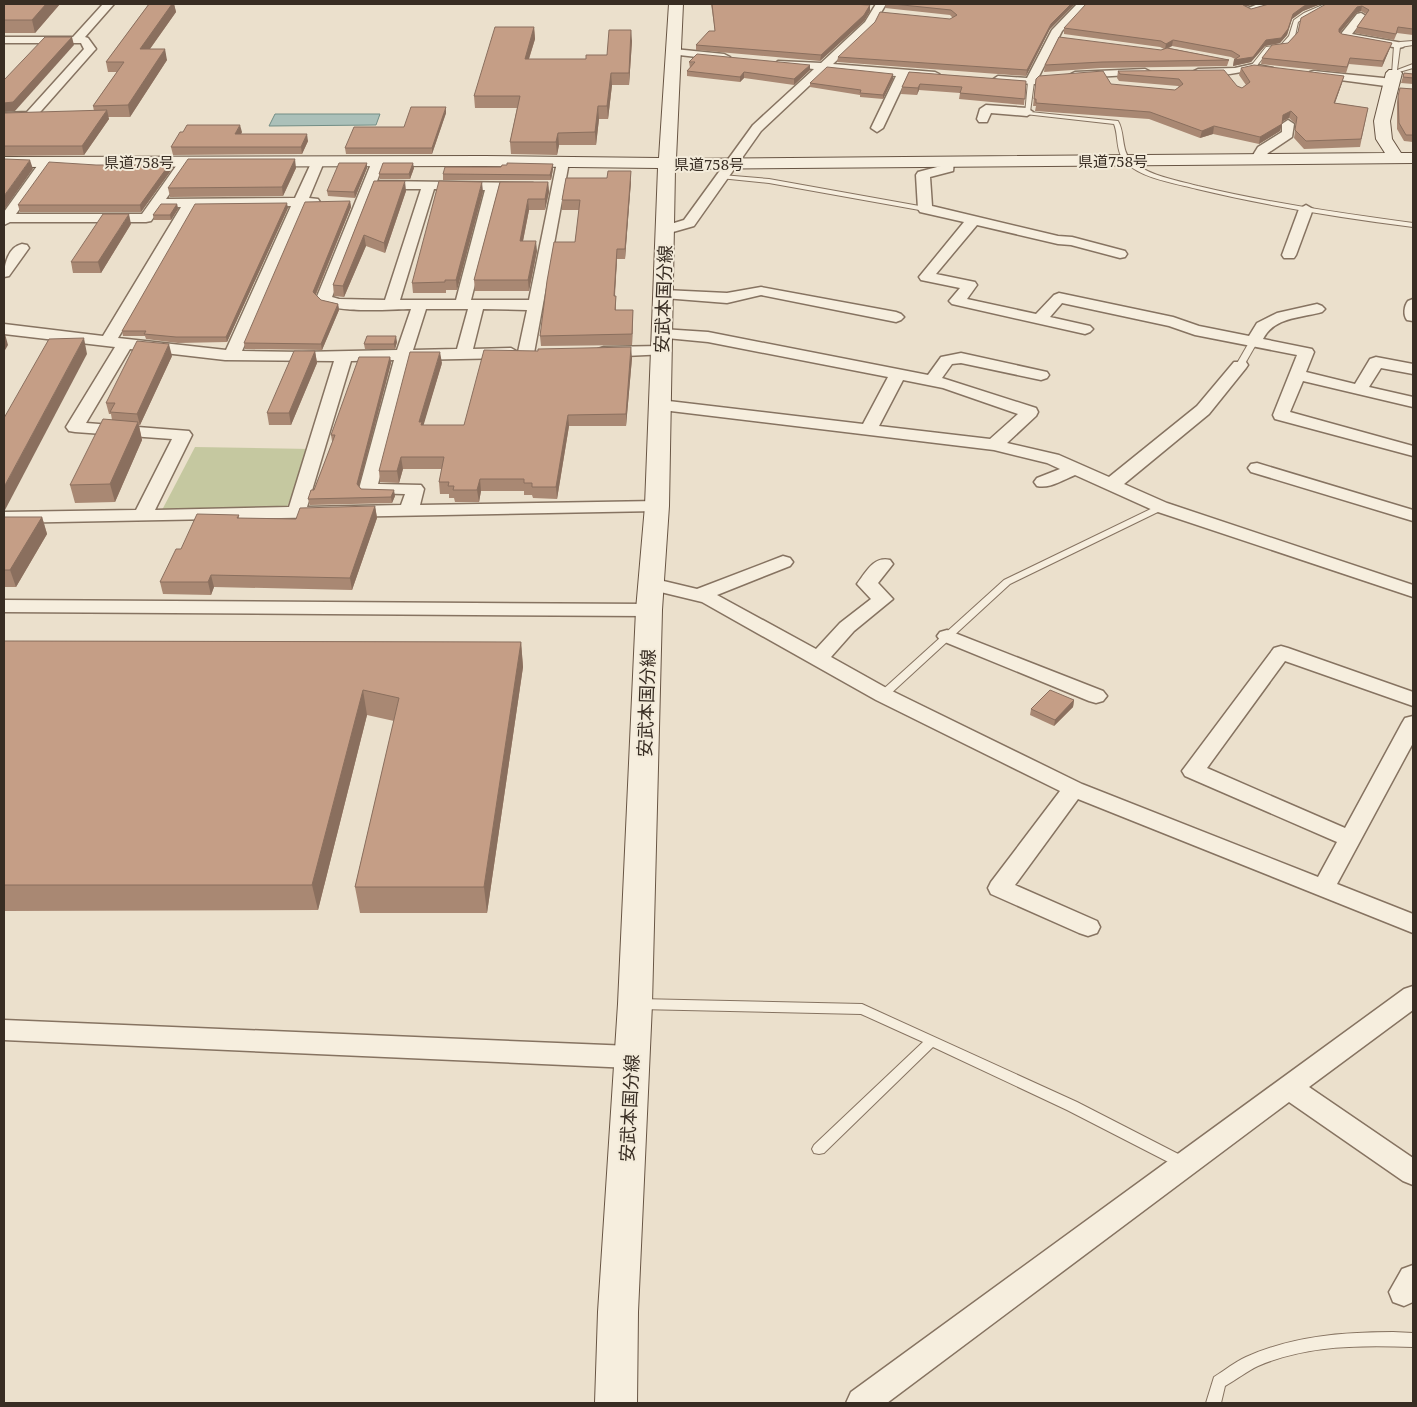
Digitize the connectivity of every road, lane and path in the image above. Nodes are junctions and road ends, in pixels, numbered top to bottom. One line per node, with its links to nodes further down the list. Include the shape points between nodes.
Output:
1 (109, 4): 10 (street)
2 (676, 4): 14 (main road, 安武本国分線)
3 (1082, 4): 31 (street, via 1058,30 1058,38)
4 (1268, 4): 8 (street)
5 (1329, 4): 20 (lane, via 1296,21 1292,36 1283,46 1268,48)
6 (863, 5): 7 (street)
7 (880, 9): 19 (street, via 869,24)
8 (1249, 10)
9 (1361, 16): 13 (street, via 1345,36)
10 (77, 39): 11 (street); 36 (street, via 84,40 90,49 30,116)
11 (4, 40)
12 (1413, 44): 13 (lane)
13 (1399, 45): 33 (lane)
14 (674, 52): 15 (street); 50 (main road, 安武本国分線)
15 (740, 59)
16 (1217, 60): 20 (street)
17 (768, 62): 19 (street)
18 (1413, 66): 33 (lane)
19 (824, 67): 27 (street); 51 (street, via 757,128)
20 (1253, 67): 23 (street); 24 (street)
21 (1162, 72): 25 (street)
22 (1190, 72): 23 (street)
23 (1227, 72): 32 (street)
24 (1284, 72)
25 (1105, 73): 28 (street); 34 (street)
26 (1304, 73): 33 (street)
27 (903, 74): 29 (street); 39 (street)
28 (1062, 76)
29 (952, 77)
30 (981, 79): 31 (street)
31 (1035, 79): 35 (lane)
32 (1236, 83)
33 (1396, 83): 40 (main road, via 1382,121 1384,139)
34 (1114, 86)
35 (1027, 112): 37 (street, via 986,109); 42 (lane, via 1116,122)
36 (4, 117)
37 (983, 119)
38 (1288, 124): 41 (street, via 1288,134 1264,150)
39 (877, 128)
40 (1405, 158): 41 (main road, 県道758号)
41 (1256, 160): 42 (main road, 県道758号)
42 (1128, 161): 49 (main road, 県道758号); 60 (lane, via 1152,175 1245,200)
43 (4, 162): 44 (main road, 県道758号)
44 (47, 162): 45 (main road, 県道758号); 62 (street)
45 (186, 162): 46 (main road, 県道758号); 58 (street)
46 (318, 162): 47 (main road, 県道758号); 56 (street)
47 (378, 162): 48 (main road, 県道758号); 52 (street)
48 (563, 162): 50 (main road, 県道758号); 55 (street)
49 (948, 162): 51 (main road, 県道758号); 61 (street, via 948,168 923,175)
50 (668, 164): 51 (main road, 県道758号); 65 (main road, 安武本国分線)
51 (727, 171): 61 (lane); 65 (street, via 689,223)
52 (370, 185): 53 (street); 71 (street, via 324,299 337,304)
53 (429, 185): 54 (street); 71 (street)
54 (493, 186): 55 (street); 73 (street)
55 (549, 186): 74 (street)
56 (300, 202): 57 (street); 59 (street); 87 (street)
57 (326, 202)
58 (156, 203): 59 (street); 62 (street, via 146,218)
59 (190, 203): 81 (street)
60 (1306, 209): 64 (lane); 68 (street)
61 (925, 210): 63 (street)
62 (6, 219)
63 (973, 220): 67 (street); 77 (street, via 926,277 970,285 957,301)
64 (1413, 225)
65 (666, 230): 70 (main road, 安武本国分線)
66 (22, 248): 69 (street)
67 (1120, 254)
68 (1289, 254)
69 (4, 273)
70 (664, 294): 76 (street, via 728,298 761,290); 82 (main road, 安武本国分線)
71 (391, 304): 72 (street)
72 (420, 305): 73 (street); 88 (street)
73 (470, 305): 74 (street); 86 (street)
74 (535, 305): 84 (street)
75 (1317, 309): 80 (street, via 1282,316 1262,326)
76 (896, 317)
77 (1039, 319): 79 (street); 80 (street, via 1059,298)
78 (4, 329): 81 (street)
79 (1085, 329)
80 (1254, 341): 90 (lane); 94 (street, via 1306,352)
81 (116, 342): 87 (street); 110 (street, via 75,427 183,436)
82 (662, 342): 83 (street); 92 (street, via 708,337); 98 (main road, 安武本国分線)
83 (584, 352)
84 (526, 353): 85 (street); 86 (street)
85 (545, 353)
86 (464, 354): 88 (street)
87 (232, 355): 89 (street)
88 (403, 355): 89 (street); 108 (street, via 368,489 415,490)
89 (344, 356): 109 (street)
90 (1240, 365): 105 (street, via 1203,410)
91 (1413, 369): 96 (street, via 1376,362)
92 (898, 374): 95 (street); 99 (street)
93 (1040, 375): 95 (street, via 961,358 947,360)
94 (1297, 375): 96 (street); 101 (street, via 1281,415)
95 (932, 381): 100 (street, via 1030,412)
96 (1360, 390): 97 (street)
97 (1413, 402)
98 (660, 405): 99 (street); 106 (main road, 安武本国分線)
99 (868, 430): 100 (street)
100 (994, 445): 103 (street, via 1053,459)
101 (1413, 451)
102 (1257, 468): 111 (street)
103 (1075, 469): 104 (street); 105 (street)
104 (1043, 482)
105 (1111, 485): 107 (street)
106 (657, 506): 108 (street); 117 (main road, 安武本国分線)
107 (1161, 507): 115 (street); 119 (lane, via 1008,582)
108 (409, 511): 109 (street)
109 (296, 513): 110 (street)
110 (143, 515): 112 (street)
111 (1413, 516)
112 (4, 518)
113 (783, 562): 116 (street)
114 (883, 564): 120 (street, via 867,584 883,598 847,627)
115 (1413, 591)
116 (699, 596): 117 (street); 120 (street, via 709,598)
117 (650, 597): 118 (street); 131 (main road, 安武本国分線)
118 (4, 606)
119 (947, 636): 121 (lane); 122 (street)
120 (818, 659): 121 (street)
121 (883, 695): 125 (street)
122 (1096, 696)
123 (1413, 699): 126 (street, via 1281,652 1193,771)
124 (1413, 723): 126 (street)
125 (1074, 789): 127 (street); 129 (street, via 1000,888)
126 (1350, 838): 127 (street)
127 (1323, 889): 128 (street)
128 (1413, 924)
129 (1088, 928)
130 (1413, 996): 135 (street)
131 (635, 1004): 133 (lane, via 862,1009); 134 (main road, 安武本国分線)
132 (4, 1030): 134 (street)
133 (932, 1041): 136 (lane); 137 (lane, via 1072,1106)
134 (631, 1057): 141 (main road, 安武本国分線)
135 (1288, 1087): 137 (street); 138 (street)
136 (819, 1149)
137 (1184, 1164): 140 (street)
138 (1413, 1173)
139 (1413, 1340): 142 (lane, via 1377,1338 1306,1345 1252,1362 1219,1382)
140 (878, 1399)
141 (616, 1403)
142 (1214, 1403)

